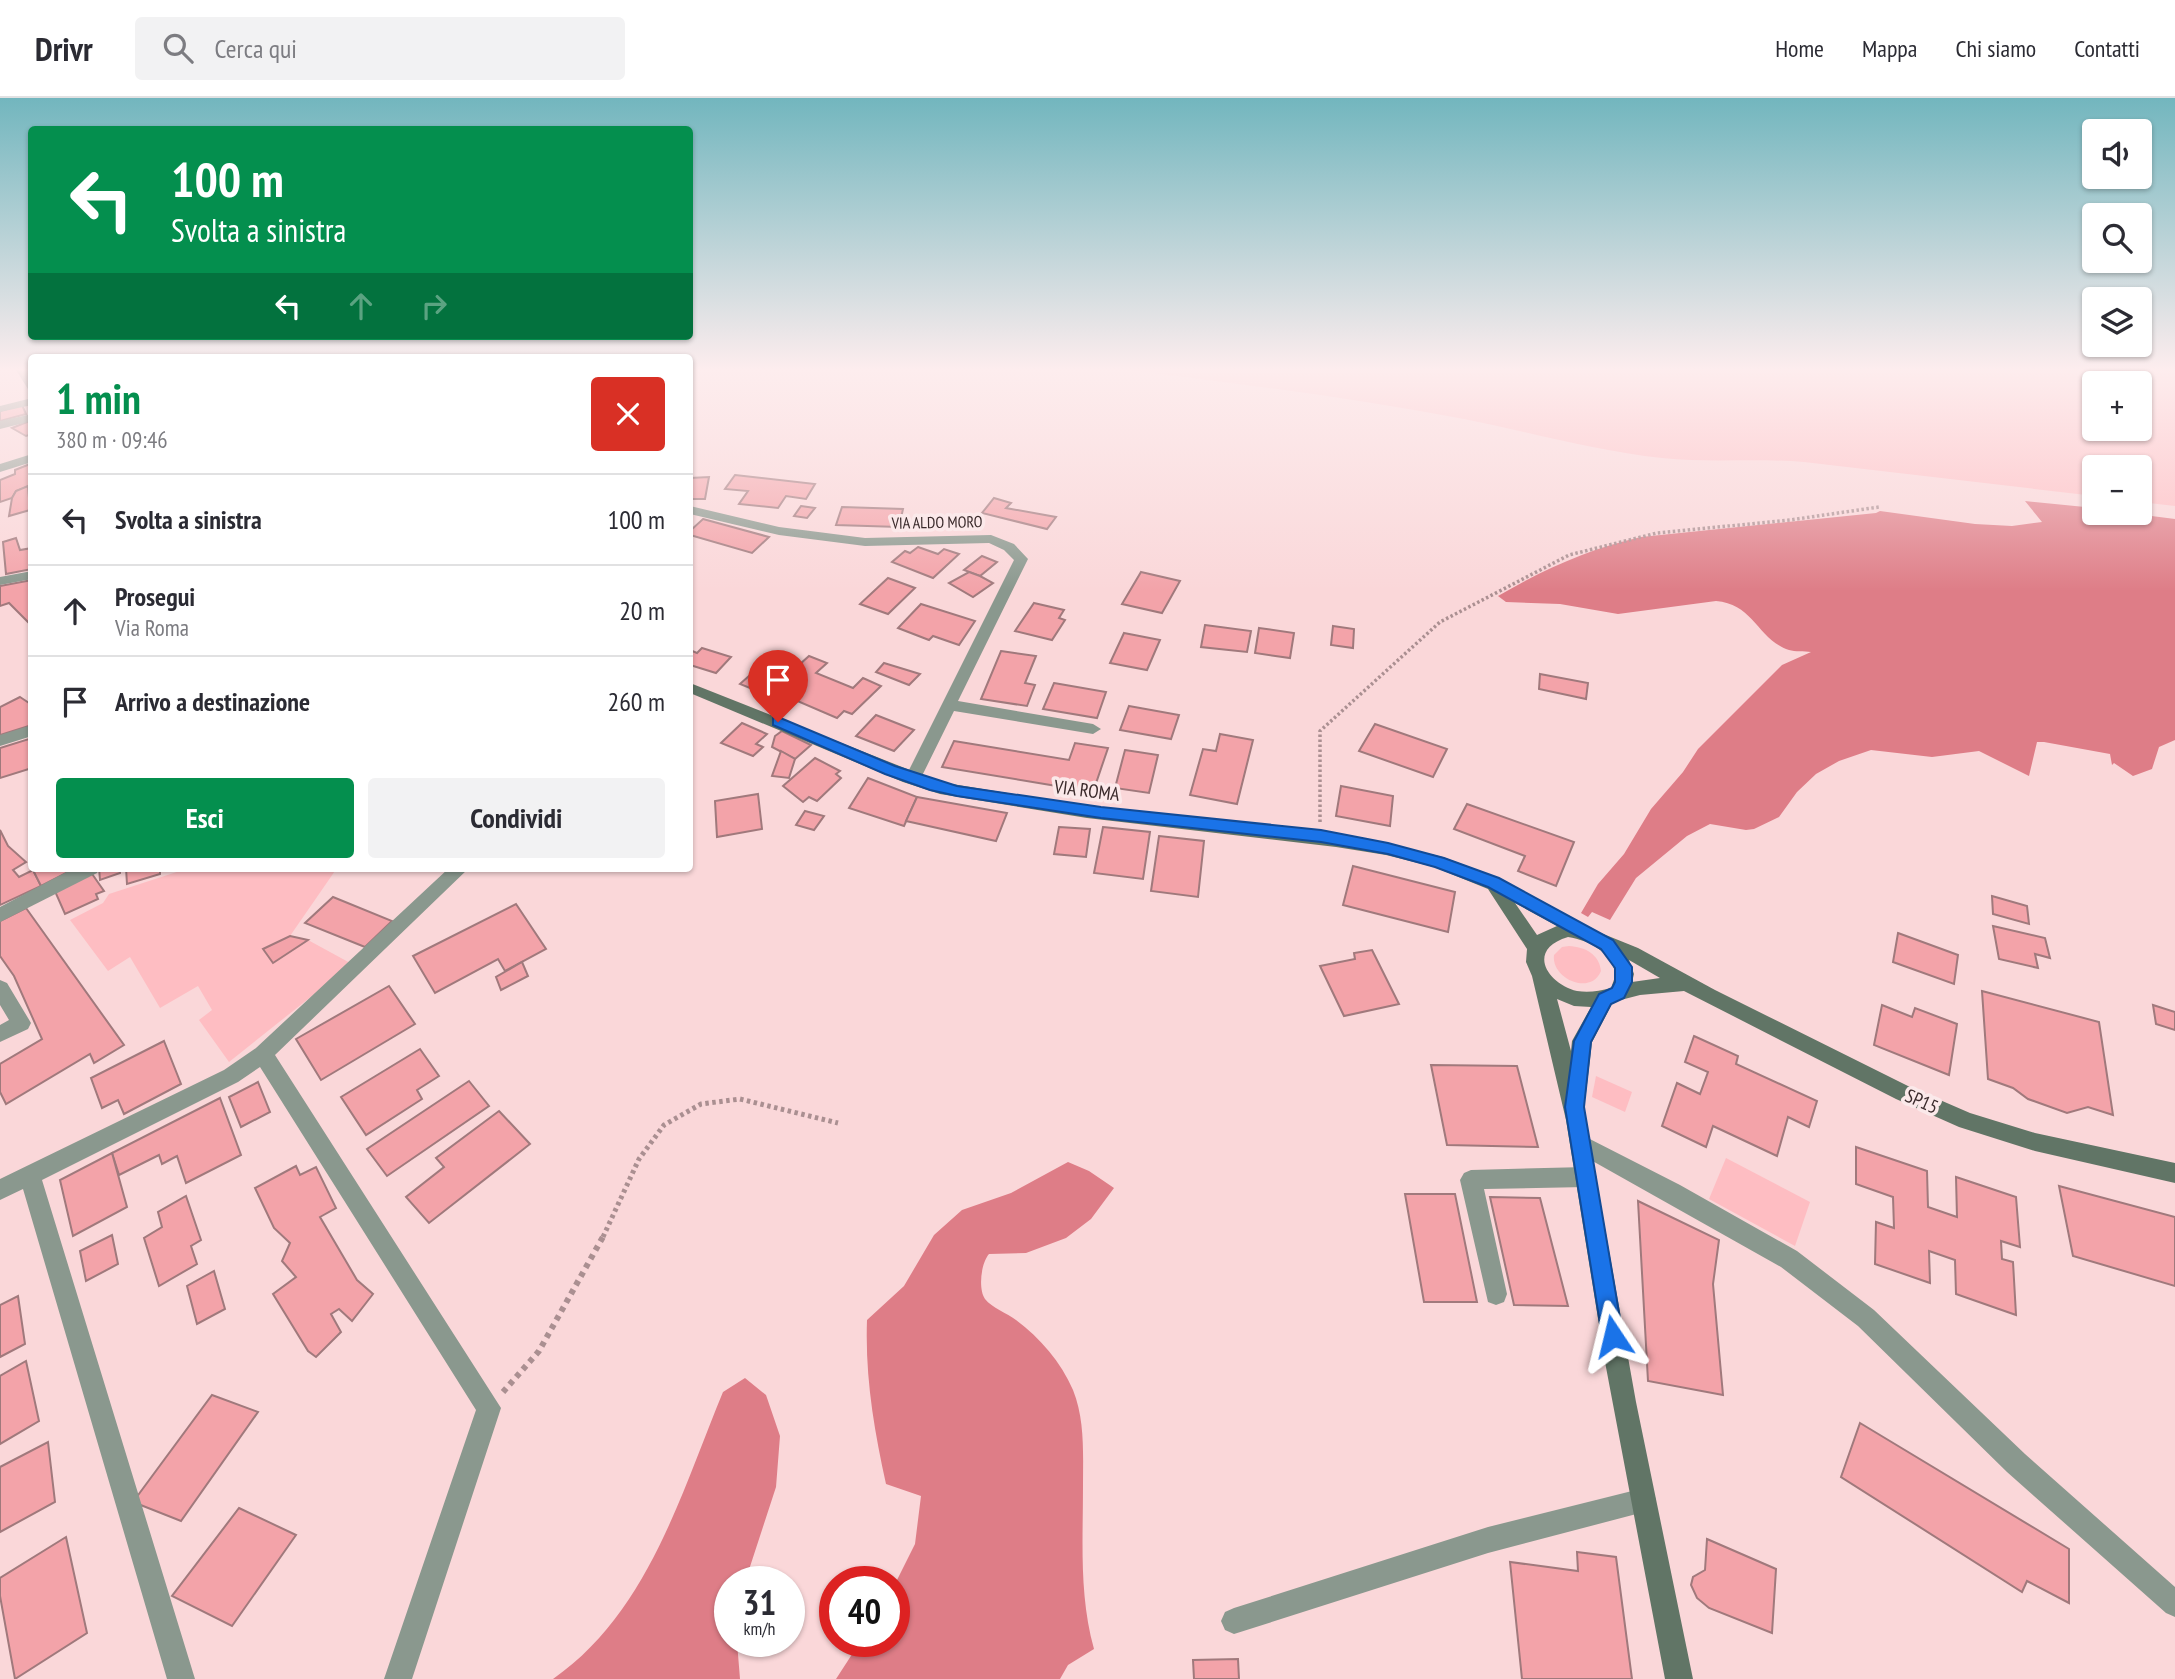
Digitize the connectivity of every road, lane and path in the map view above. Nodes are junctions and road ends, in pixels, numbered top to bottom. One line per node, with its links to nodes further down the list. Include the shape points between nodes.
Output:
1 (28, 459): 2 (street)
2 (0, 468)
3 (1879, 507): 13 (path, via 1657,533 1569,555 1440,622 1321,731)
4 (693, 511): 8 (street, VIA ALDO MORO, via 779,531 865,542 991,538 1009,547 1021,559 1016,575)
5 (28, 576): 6 (street)
6 (0, 581)
7 (693, 689): 12 (street, VIA ROMA)
8 (950, 705): 9 (street); 12 (street, VIA ALDO MORO)
9 (1093, 729)
10 (28, 731): 11 (street)
11 (0, 741)
12 (913, 778): 13 (street, VIA ROMA, via 999,799)
13 (1321, 836): 16 (street, VIA ROMA, via 1388,848)
14 (82, 872): 17 (street)
15 (456, 872): 25 (street)
16 (1493, 883): 18 (street, VIA ROMA); 19 (street)
17 (0, 915)
18 (1584, 933): 19 (street, via 1557,931); 21 (street, SP15); 23 (street, via 1607,944 1620,959 1625,974)
19 (1535, 947): 20 (street, via 1534,962)
20 (1541, 978): 23 (street, via 1563,995 1592,1002); 26 (street)
21 (1687, 983): 23 (street, via 1640,987); 29 (street, SP15, via 1966,1121 2035,1142)
22 (0, 988): 24 (street, via 21,1024)
23 (1611, 996): 26 (street, via 1582,1041)
24 (0, 1034)
25 (263, 1054): 30 (street, via 231,1076); 34 (street)
26 (1574, 1107): 28 (street)
27 (838, 1123): 34 (path, via 740,1099 701,1104 664,1125 639,1159 610,1224 539,1351)
28 (1580, 1143): 31 (street); 36 (street, via 1789,1259 1866,1318 2016,1463)
29 (2175, 1173)
30 (30, 1176): 32 (street); 38 (street)
31 (1586, 1177): 33 (street, via 1471,1180); 35 (street)
32 (0, 1190)
33 (1496, 1294)
34 (489, 1408): 39 (street)
35 (1644, 1500): 37 (street, via 1488,1540); 40 (street)
36 (2175, 1604)
37 (1234, 1621)
38 (181, 1679)
39 (398, 1679)
40 (1679, 1679)

